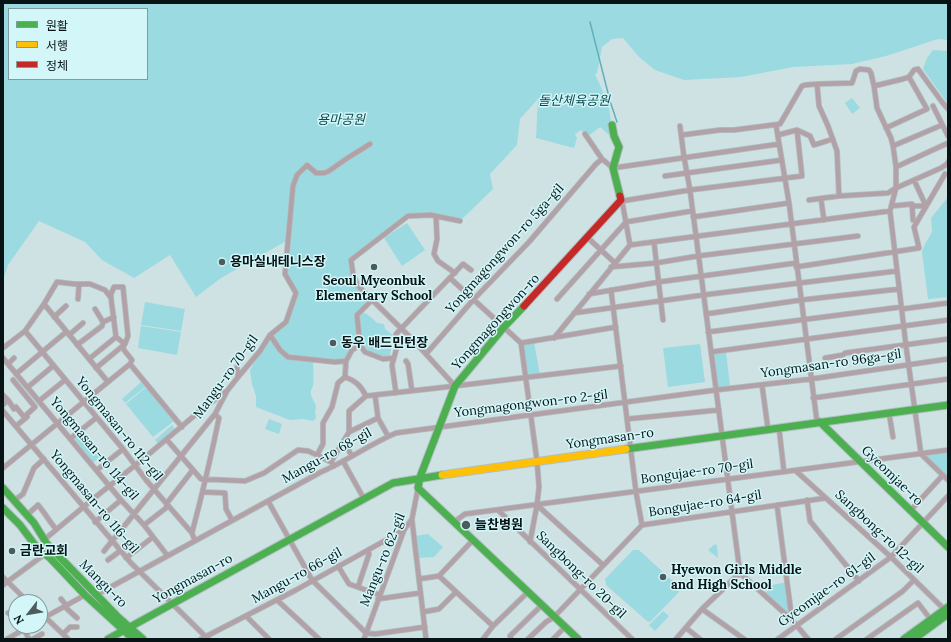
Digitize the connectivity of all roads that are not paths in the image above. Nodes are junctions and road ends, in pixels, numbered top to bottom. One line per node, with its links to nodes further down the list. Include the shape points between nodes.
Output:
1 (909, 77): 3 (street); 4 (street, via 914,70 919,70); 6 (street)
2 (817, 84): 3 (street, via 852,82 854,73 862,69 870,71); 8 (street, via 804,85 784,120); 18 (street, via 819,106)
3 (874, 86): 12 (street, via 876,105)
4 (942, 102): 5 (street); 7 (street)
5 (933, 106): 6 (street); 9 (street)
6 (927, 109): 12 (street)
7 (948, 109)
8 (776, 125): 15 (street); 16 (street)
9 (942, 125): 17 (street); 22 (street)
10 (612, 126): 28 (main road, via 619,147)
11 (680, 126): 15 (street)
12 (886, 128): 22 (street)
13 (797, 130): 16 (street); 18 (street, via 810,136 814,145); 33 (street, via 802,176)
14 (584, 134): 24 (street)
15 (682, 135): 23 (street)
16 (778, 135): 21 (street)
17 (948, 136)
18 (833, 139): 37 (street, via 837,151)
19 (948, 143): 27 (street)
20 (370, 144): 106 (street, Mangu-ro 70-gil, via 322,174 316,173 307,165 297,175 293,186 284,274 296,293 286,322)
21 (779, 144): 23 (street); 25 (street)
22 (893, 146): 27 (street)
23 (684, 158): 28 (street); 30 (street)
24 (602, 159): 28 (street); 79 (street, Yongmagongwon-ro 5ga-gil, via 529,242)
25 (782, 160): 30 (street); 33 (street)
26 (948, 162): 29 (street)
27 (896, 167): 35 (street)
28 (613, 168): 40 (main road)
29 (941, 168): 32 (street); 34 (street)
30 (687, 174): 31 (street); 36 (street)
31 (665, 176)
32 (946, 176): 43 (street)
33 (785, 179): 36 (street); 41 (street)
34 (914, 180): 35 (street); 43 (street)
35 (896, 188): 37 (street, via 888,193); 44 (street)
36 (690, 190): 40 (street); 45 (street)
37 (839, 196): 38 (street)
38 (821, 198): 39 (street); 47 (street)
39 (809, 200)
40 (621, 201): 50 (street); 54 (main road, Yongmagongwon-ro)
41 (788, 203): 45 (street); 51 (street)
42 (912, 206): 43 (street); 44 (street); 48 (street)
43 (926, 206): 59 (street, via 914,227 920,248)
44 (891, 209): 47 (street); 59 (street)
45 (693, 214): 50 (street); 52 (street)
46 (436, 216): 49 (street); 67 (street, via 437,240 434,254 438,261); 81 (street, via 408,216 351,260 358,286)
47 (824, 220): 51 (street)
48 (913, 220)
49 (460, 222)
50 (626, 222): 57 (street); 58 (street)
51 (791, 224): 52 (street); 56 (street)
52 (695, 236): 55 (street); 60 (street)
53 (858, 236): 56 (street)
54 (588, 238): 58 (street); 99 (main road, Yongmagongwon-ro)
55 (654, 242): 57 (street); 62 (street)
56 (793, 244): 60 (street); 63 (street)
57 (630, 245): 61 (street)
58 (601, 250): 61 (street); 80 (street)
59 (895, 252): 63 (street); 66 (street)
60 (698, 256): 62 (street); 68 (street)
61 (615, 263): 64 (street)
62 (656, 263): 64 (street); 70 (street)
63 (796, 265): 68 (street); 71 (street)
64 (611, 267): 75 (street)
65 (471, 270): 67 (street, via 463,263)
66 (897, 271): 71 (street); 73 (street)
67 (455, 273): 69 (street)
68 (701, 277): 70 (street); 76 (street)
69 (450, 278): 79 (street); 102 (street)
70 (659, 282): 74 (street); 83 (street)
71 (798, 283): 76 (street); 82 (street)
72 (79, 284): 77 (street, via 90,284 105,290); 78 (street); 85 (street, via 57,282)
73 (899, 289): 82 (street); 88 (street)
74 (611, 290): 75 (street); 87 (street)
75 (589, 294): 90 (street)
76 (703, 295): 83 (street); 91 (street)
77 (111, 298): 93 (street); 112 (street, via 114,287 123,287 128,336)
78 (78, 299)
79 (474, 299): 99 (street); 119 (street, Yongmagongwon-ro 5ga-gil)
80 (557, 299)
81 (372, 300): 102 (street); 114 (street, via 357,315)
82 (801, 300): 91 (street); 95 (street)
83 (661, 302): 87 (street); 94 (street)
84 (948, 303): 88 (street)
85 (44, 304): 92 (street); 103 (street)
86 (66, 306): 92 (street)
87 (613, 308): 90 (street); 100 (street)
88 (901, 308): 95 (street); 101 (street)
89 (95, 309): 97 (street)
90 (574, 313): 108 (street)
91 (706, 314): 104 (street)
92 (54, 317): 105 (street)
93 (114, 317): 97 (street); 107 (street)
94 (663, 320)
95 (804, 320): 104 (street); 110 (street)
96 (948, 320): 101 (street)
97 (103, 322): 113 (street, via 102,326)
98 (83, 323): 105 (street)
99 (504, 327): 111 (street); 146 (main road, Yongmagongwon-ro)
100 (616, 327): 108 (street); 132 (street)
101 (904, 327): 110 (street); 115 (street)
102 (402, 328): 119 (street); 122 (street, via 395,334 397,347)
103 (25, 331): 116 (street); 117 (street, Yongmasan-ro 112-gil)
104 (708, 332): 118 (street)
105 (68, 333): 113 (street); 117 (street)
106 (270, 335): 126 (street, via 288,358); 136 (street, Mangu-ro 70-gil)
107 (116, 337): 112 (street); 125 (street)
108 (554, 338): 111 (street)
109 (948, 339): 115 (street)
110 (806, 340): 118 (street); 139 (street)
111 (521, 343): 138 (street)
112 (124, 344): 129 (street, via 125,351 132,360); 134 (street)
113 (77, 345): 125 (street)
114 (360, 345): 122 (street, via 366,353 379,358); 126 (street, via 352,350)
115 (906, 346): 123 (street, via 845,353); 130 (street)
116 (3, 348)
117 (41, 352): 131 (street, Yongmasan-ro 112-gil); 135 (street)
118 (711, 352): 148 (street)
119 (426, 354): 146 (street)
120 (3, 358): 128 (street, Yongmasan-ro 114-gil)
121 (14, 358): 128 (street)
122 (394, 358): 151 (street, via 392,364)
123 (825, 358)
124 (948, 359): 130 (street, Yongmasan-ro 96ga-gil)
125 (89, 360): 134 (street)
126 (346, 361): 137 (street)
127 (406, 361): 150 (street)
128 (8, 364): 135 (street, Yongmasan-ro 114-gil)
129 (130, 364): 143 (street); 176 (street)
130 (908, 365): 139 (street, Yongmasan-ro 96ga-gil); 144 (street)
131 (53, 366): 142 (street, Yongmasan-ro 112-gil); 147 (street)
132 (621, 366): 138 (street); 158 (street)
133 (237, 367): 136 (street)
134 (96, 368): 143 (street)
135 (16, 374): 147 (street, Yongmasan-ro 114-gil)
136 (238, 377): 149 (street, Mangu-ro 70-gil)
137 (345, 377): 154 (street, via 360,385); 190 (street, via 338,383 332,407 323,423 323,444)
138 (526, 378): 146 (street); 168 (street)
139 (812, 379): 145 (street, Yongmasan-ro 96ga-gil); 155 (street)
140 (948, 379): 144 (street)
141 (13, 380): 156 (street, via 35,407 24,417)
142 (65, 380): 157 (street, Yongmasan-ro 112-gil); 159 (street)
143 (108, 382): 157 (street)
144 (911, 384): 155 (street); 164 (street)
145 (762, 385): 148 (street, Yongmasan-ro 96ga-gil); 178 (street)
146 (455, 386): 150 (street); 175 (main road, Yongmagongwon-ro)
147 (28, 388): 159 (street, Yongmasan-ro 114-gil)
148 (716, 390): 158 (street, Yongmasan-ro 96ga-gil); 163 (street)
149 (227, 391): 167 (street, Mangu-ro 70-gil); 176 (street)
150 (412, 391): 151 (street)
151 (396, 393): 153 (street)
152 (3, 395): 156 (street)
153 (375, 395): 154 (street); 170 (street)
154 (366, 396): 179 (street, via 349,412)
155 (814, 398): 172 (street)
156 (8, 400): 161 (street)
157 (83, 402): 160 (street); 169 (street, Yongmasan-ro 112-gil); 173 (street)
158 (625, 402): 168 (street, Yongmagongwon-ro 2-gil); 171 (street)
159 (41, 403): 173 (street, Yongmasan-ro 114-gil); 174 (street)
160 (91, 403)
161 (3, 405)
162 (948, 405): 164 (main road, Yongmasan-ro)
163 (719, 410): 171 (street); 181 (street)
164 (915, 410): 166 (main road, Yongmasan-ro); 191 (street)
165 (3, 411): 174 (street, Yongmasan-ro 116-gil)
166 (890, 413): 172 (main road, Yongmasan-ro); 182 (street)
167 (215, 414): 193 (street, Mangu-ro 70-gil); 210 (street, via 219,418)
168 (531, 415): 175 (street, Yongmagongwon-ro 2-gil); 197 (street)
169 (96, 418): 183 (street); 188 (street, Yongmasan-ro 112-gil)
170 (378, 418): 179 (street); 180 (street)
171 (627, 419): 187 (street)
172 (818, 422): 177 (main road, Yongmasan-ro); 199 (main road, Gyeomjae-ro)
173 (58, 424): 183 (street, Yongmasan-ro 114-gil); 185 (street)
174 (16, 426): 185 (street, Yongmasan-ro 116-gil)
175 (439, 426): 180 (street, Mangu-ro 68-gil); 208 (main road, Yongmagongwon-ro)
176 (182, 427): 184 (street)
177 (779, 428): 178 (main road, Yongmasan-ro); 206 (street)
178 (768, 429): 181 (main road, Yongmasan-ro)
179 (349, 432): 186 (street)
180 (388, 436): 194 (street, Mangu-ro 68-gil)
181 (721, 436): 187 (main road, Yongmasan-ro); 209 (street)
182 (893, 437)
183 (71, 438): 203 (street, Yongmasan-ro 114-gil)
184 (167, 440): 193 (street); 196 (street)
185 (31, 444): 195 (street, Yongmasan-ro 116-gil); 202 (street)
186 (342, 444): 194 (street); 200 (street)
187 (631, 448): 197 (main road, Yongmasan-ro); 217 (street)
188 (122, 449): 201 (street, Yongmasan-ro 112-gil); 203 (street)
189 (948, 450): 191 (street, Bongujae-ro 70-gil)
190 (317, 454): 200 (street); 210 (street, via 298,450 264,473 245,481)
191 (920, 454): 199 (street, Bongujae-ro 70-gil); 207 (street)
192 (140, 455): 196 (street)
193 (180, 456): 205 (street); 215 (street, Mangu-ro 70-gil)
194 (352, 456): 198 (street, Mangu-ro 68-gil)
195 (44, 459): 221 (street, via 34,468 23,494); 228 (street, Yongmasan-ro 116-gil)
196 (143, 459): 201 (street)
197 (537, 461): 208 (main road, Yongmasan-ro); 226 (street)
198 (342, 462): 200 (street, Mangu-ro 68-gil); 220 (street)
199 (860, 462): 204 (street, Bongujae-ro 70-gil); 232 (main road, Gyeomjae-ro)
200 (333, 464): 224 (street, Mangu-ro 68-gil)
201 (135, 466): 212 (street); 215 (street, Yongmasan-ro 112-gil)
202 (3, 468)
203 (97, 470): 212 (street, Yongmasan-ro 114-gil)
204 (796, 470): 206 (street, Bongujae-ro 70-gil); 219 (street, Sangbong-ro 12-gil)
205 (192, 471): 210 (street, via 200,479); 225 (street)
206 (784, 472): 209 (street, Bongujae-ro 70-gil)
207 (943, 475): 211 (street); 232 (street)
208 (420, 477): 214 (main road, Yongmagongwon-ro); 220 (main road, Yongmasan-ro, via 393,483)
209 (728, 479): 217 (street, Bongujae-ro 70-gil); 231 (street)
210 (205, 480): 216 (street)
211 (948, 480)
212 (110, 486): 222 (street, Yongmasan-ro 114-gil); 228 (street)
213 (3, 488): 221 (main road, Mangu-ro)
214 (418, 488): 235 (street, Mangu-ro 62-gil); 238 (main road)
215 (154, 490): 225 (street, Yongmasan-ro 112-gil); 233 (street, Mangu-ro 70-gil)
216 (203, 492): 236 (street, via 225,493 226,510); 244 (street)
217 (636, 492): 226 (street, Bongujae-ro 70-gil); 241 (street)
218 (948, 496): 239 (street, Gyeomjae-ro 61-gil)
219 (826, 498): 223 (street, Bongujae-ro 64-gil); 259 (street, Sangbong-ro 12-gil)
220 (364, 499): 247 (main road, Yongmasan-ro)
221 (15, 500): 234 (main road, Mangu-ro)
222 (121, 500): 233 (street, Yongmasan-ro 114-gil); 237 (street)
223 (807, 500): 227 (street, Bongujae-ro 64-gil); 271 (street, via 810,521)
224 (268, 501): 236 (street, Mangu-ro 68-gil); 247 (street)
225 (167, 504): 240 (street, via 166,508); 244 (street, Yongmasan-ro 112-gil)
226 (537, 505): 230 (street, Bongujae-ro 70-gil); 251 (street); 262 (street)
227 (777, 505): 231 (street, Bongujae-ro 64-gil); 295 (street)
228 (83, 506): 237 (street, Yongmasan-ro 116-gil); 242 (street)
229 (3, 508): 252 (main road, Mangu-ro)
230 (498, 510): 238 (street, Bongujae-ro 70-gil, via 464,514); 251 (street, Sangbong-ro 20-gil)
231 (732, 511): 241 (street, Bongujae-ro 64-gil); 265 (street)
232 (910, 511): 239 (main road, Gyeomjae-ro)
233 (134, 514): 240 (street, Yongmasan-ro 114-gil); 250 (street, Mangu-ro 70-gil)
234 (27, 515): 242 (street, via 38,504); 246 (main road, Mangu-ro)
235 (412, 519): 243 (street, Mangu-ro 62-gil); 268 (street)
236 (232, 520): 249 (street, Mangu-ro 68-gil)
237 (95, 522): 250 (street, Yongmasan-ro 116-gil)
238 (454, 522): 248 (main road)
239 (923, 523): 253 (main road, Gyeomjae-ro); 259 (street, Gyeomjae-ro 61-gil)
240 (144, 525): 245 (street, Yongmasan-ro 114-gil)
241 (642, 525): 262 (street, Bongujae-ro 64-gil)
242 (56, 530): 246 (street)
243 (404, 530): 254 (street, Mangu-ro 66-gil); 281 (street, Mangu-ro 62-gil)
244 (192, 533): 249 (street, Yongmasan-ro 112-gil)
245 (153, 537): 258 (street, Yongmasan-ro 114-gil); 260 (street)
246 (45, 539): 252 (main road); 280 (main road, Mangu-ro)
247 (289, 540): 269 (street); 284 (main road, Yongmasan-ro)
248 (474, 540): 266 (street); 276 (main road)
249 (194, 541): 258 (street, Mangu-ro 68-gil)
250 (112, 542): 255 (street, Mangu-ro 70-gil); 256 (street, Yongmasan-ro 116-gil)
251 (530, 542): 274 (street, Sangbong-ro 20-gil)
252 (33, 543): 257 (main road, Mangu-ro)
253 (948, 547)
254 (368, 550): 263 (street, Mangu-ro 66-gil); 273 (street, via 369,554)
255 (104, 551)
256 (120, 551): 260 (street, Yongmasan-ro 116-gil); 261 (street)
257 (45, 554): 272 (street); 279 (main road, Mangu-ro)
258 (167, 555): 264 (street, Mangu-ro 68-gil)
259 (891, 557): 270 (street, Sangbong-ro 12-gil); 271 (street, Gyeomjae-ro 61-gil)
260 (126, 558): 264 (street, Yongmasan-ro 116-gil)
261 (108, 560)
262 (603, 565): 274 (street, Bongujae-ro 64-gil)
263 (338, 566): 269 (street, Mangu-ro 66-gil); 273 (street, via 348,583)
264 (138, 571): 280 (street, Mangu-ro 68-gil); 284 (street, Yongmasan-ro 116-gil)
265 (740, 573): 287 (street); 295 (street)
266 (439, 576): 268 (street); 275 (street)
267 (3, 577): 272 (street)
268 (419, 579): 277 (street)
269 (312, 580): 283 (street, Mangu-ro 66-gil); 304 (street)
270 (914, 580): 288 (street, Sangbong-ro 12-gil); 331 (street, via 903,591)
271 (858, 581): 297 (street, Gyeomjae-ro 61-gil)
272 (5, 584): 278 (street)
273 (358, 587): 281 (street)
274 (580, 589): 292 (street, Bongujae-ro 64-gil); 326 (street, Sangbong-ro 20-gil)
275 (456, 592): 289 (street, via 438,609); 298 (street)
276 (528, 592): 285 (main road); 298 (street)
277 (420, 593): 281 (street); 289 (street)
278 (18, 594)
279 (85, 595): 286 (street); 303 (main road, Mangu-ro, via 112,621)
280 (96, 595): 303 (main road, Mangu-ro)
281 (379, 597): 304 (street, Mangu-ro 62-gil)
282 (61, 599): 286 (street)
283 (277, 600): 291 (street, Mangu-ro 66-gil); 318 (street)
284 (173, 604): 303 (main road, Yongmasan-ro); 308 (street, Yongmasan-ro 116-gil)
285 (542, 605): 292 (main road); 322 (street, via 510,636)
286 (66, 606): 290 (street); 293 (street)
287 (702, 609): 302 (street); 309 (street)
288 (947, 611): 296 (main road); 334 (main road)
289 (423, 612): 300 (street)
290 (48, 615)
291 (246, 616): 308 (street, Mangu-ro 66-gil); 317 (street)
292 (554, 617): 301 (main road); 323 (street, Bongujae-ro 64-gil)
293 (77, 618)
294 (48, 620): 307 (street)
295 (792, 620): 297 (street)
296 (931, 620): 332 (street, via 918,603); 333 (main road)
297 (796, 625): 329 (street, Gyeomjae-ro 61-gil); 330 (street)
298 (493, 626): 321 (street)
299 (78, 627): 307 (street, via 70,627)
300 (425, 627): 304 (street); 320 (street)
301 (565, 627): 324 (street); 325 (main road)
302 (686, 628): 327 (street); 328 (street)
303 (128, 629): 313 (main road, Yongmasan-ro); 314 (main road, Mangu-ro); 315 (main road, Mangu-ro)
304 (366, 633): 319 (street, Mangu-ro 62-gil)
305 (16, 634): 310 (street)
306 (42, 634): 311 (street)
307 (63, 634): 312 (street)
308 (207, 638): 316 (street, Mangu-ro 66-gil)
309 (741, 638)
310 (7, 639)
311 (33, 639)
312 (68, 639)
313 (108, 639)
314 (133, 639)
315 (143, 639)
316 (200, 639)
317 (269, 639)
318 (319, 639)
319 (364, 639)
320 (426, 639)
321 (483, 639)
322 (511, 639)
323 (528, 639)
324 (553, 639)
325 (578, 639)
326 (632, 639)
327 (676, 639)
328 (700, 639)
329 (778, 639)
330 (808, 639)
331 (836, 639)
332 (867, 639)
333 (904, 639)
334 (914, 639)

